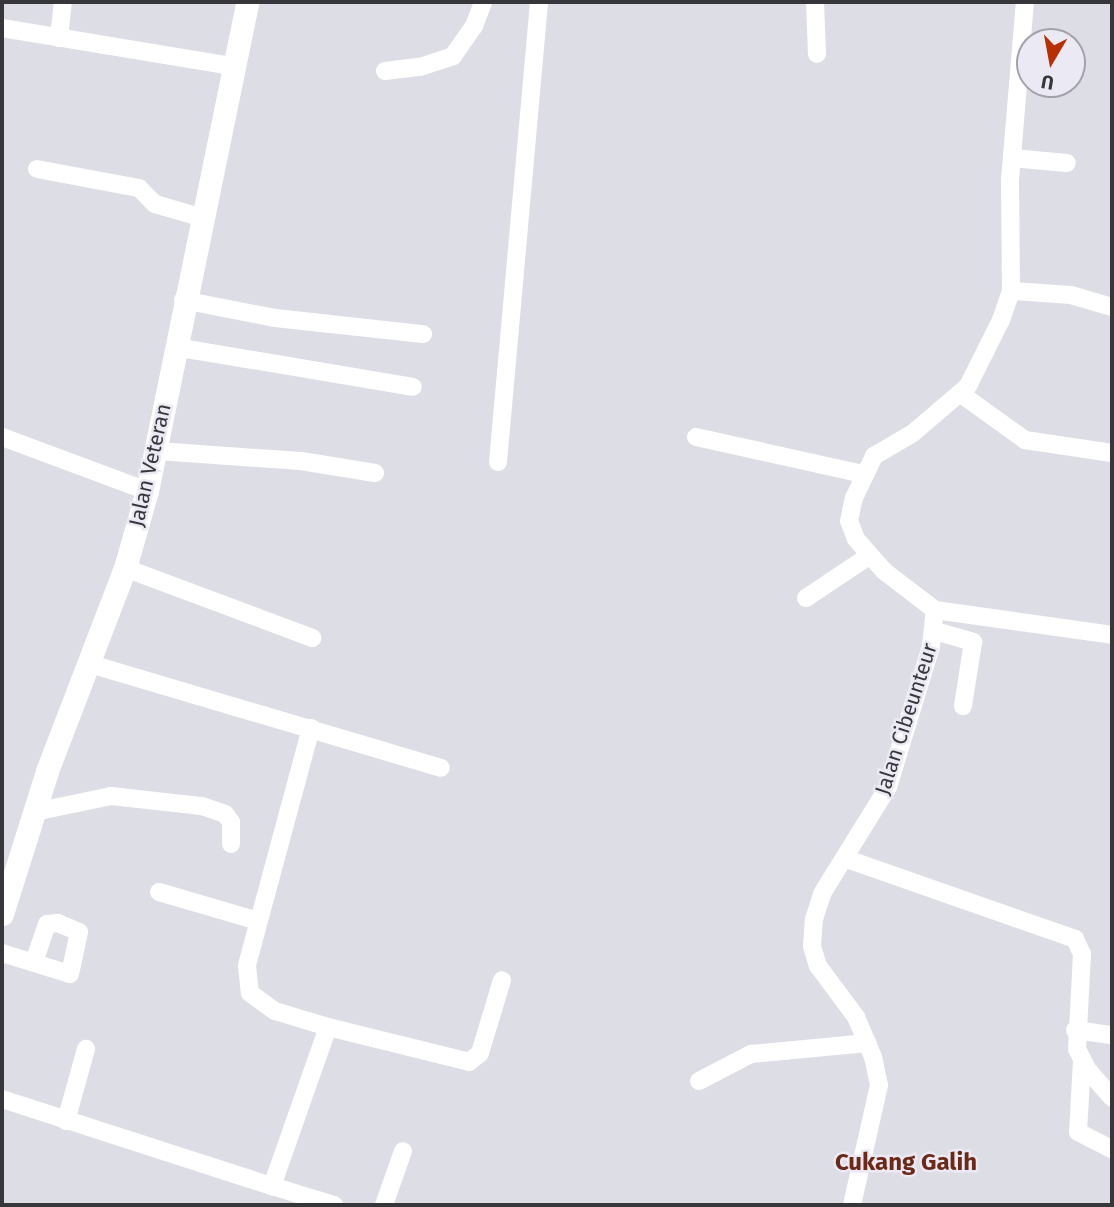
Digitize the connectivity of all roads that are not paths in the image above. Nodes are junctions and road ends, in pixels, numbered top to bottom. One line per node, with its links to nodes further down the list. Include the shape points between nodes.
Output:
1 (63, 2): 8 (street)
2 (247, 2): 10 (main road, Jalan Veteran)
3 (483, 2): 11 (street, via 453,56 420,68)
4 (539, 2): 27 (street)
5 (815, 2): 9 (street)
6 (1025, 2): 12 (street)
7 (2, 28): 8 (street)
8 (59, 38): 10 (street)
9 (817, 54)
10 (237, 67): 15 (main road, Jalan Veteran)
11 (385, 71)
12 (1012, 158): 13 (street); 16 (street)
13 (1066, 163)
14 (37, 169): 15 (street, via 139,188 155,204)
15 (200, 217): 17 (main road, Jalan Veteran)
16 (1011, 291): 18 (street, via 1071,295); 22 (street, via 990,348)
17 (183, 300): 19 (street, via 275,318); 20 (main road, Jalan Veteran)
18 (1112, 307)
19 (423, 334)
20 (175, 347): 21 (street); 25 (main road, Jalan Veteran)
21 (413, 387)
22 (961, 394): 26 (street, via 1025,440); 29 (street, via 913,433 873,456)
23 (2, 437): 30 (street)
24 (696, 437): 29 (street)
25 (157, 451): 28 (street, via 301,461); 30 (main road, Jalan Veteran)
26 (1112, 453)
27 (498, 462)
28 (374, 473)
29 (863, 474): 31 (street, via 849,521)
30 (147, 491): 32 (main road, Jalan Veteran)
31 (869, 556): 33 (street); 34 (street)
32 (125, 568): 37 (street); 38 (main road, Jalan Veteran)
33 (806, 598)
34 (935, 610): 35 (street, Jalan Cibeunteur); 36 (street)
35 (935, 631): 39 (street, via 973,642); 44 (street, Jalan Cibeunteur, via 888,787)
36 (1112, 635)
37 (312, 638)
38 (87, 663): 40 (street); 42 (main road, Jalan Veteran)
39 (963, 706)
40 (311, 728): 41 (street); 47 (street)
41 (441, 768)
42 (34, 812): 43 (street, via 111,796 202,807 225,814 231,821); 46 (main road, Jalan Veteran)
43 (231, 844)
44 (844, 858): 52 (street, via 1075,939 1082,954); 54 (street, Jalan Cibeunteur, via 823,892 812,946 818,966 856,1017)
45 (159, 892): 47 (street)
46 (2, 914)
47 (258, 921): 51 (street, via 247,967 250,993 275,1011)
48 (2, 953): 49 (street)
49 (34, 962)
50 (502, 980): 51 (street, via 480,1054 470,1062)
51 (328, 1027): 63 (street)
52 (1075, 1030): 53 (street); 56 (street)
53 (1112, 1035)
54 (867, 1043): 57 (street, via 751,1055); 66 (street, Jalan Cibeunteur, via 879,1085)
55 (86, 1049): 60 (street)
56 (1082, 1061): 58 (street); 61 (street, via 1078,1132)
57 (699, 1081)
58 (1112, 1098)
59 (2, 1099): 60 (street)
60 (66, 1121): 63 (street)
61 (1112, 1149)
62 (403, 1151): 65 (street)
63 (272, 1186): 64 (street)
64 (334, 1205)
65 (384, 1205)
66 (852, 1205)

